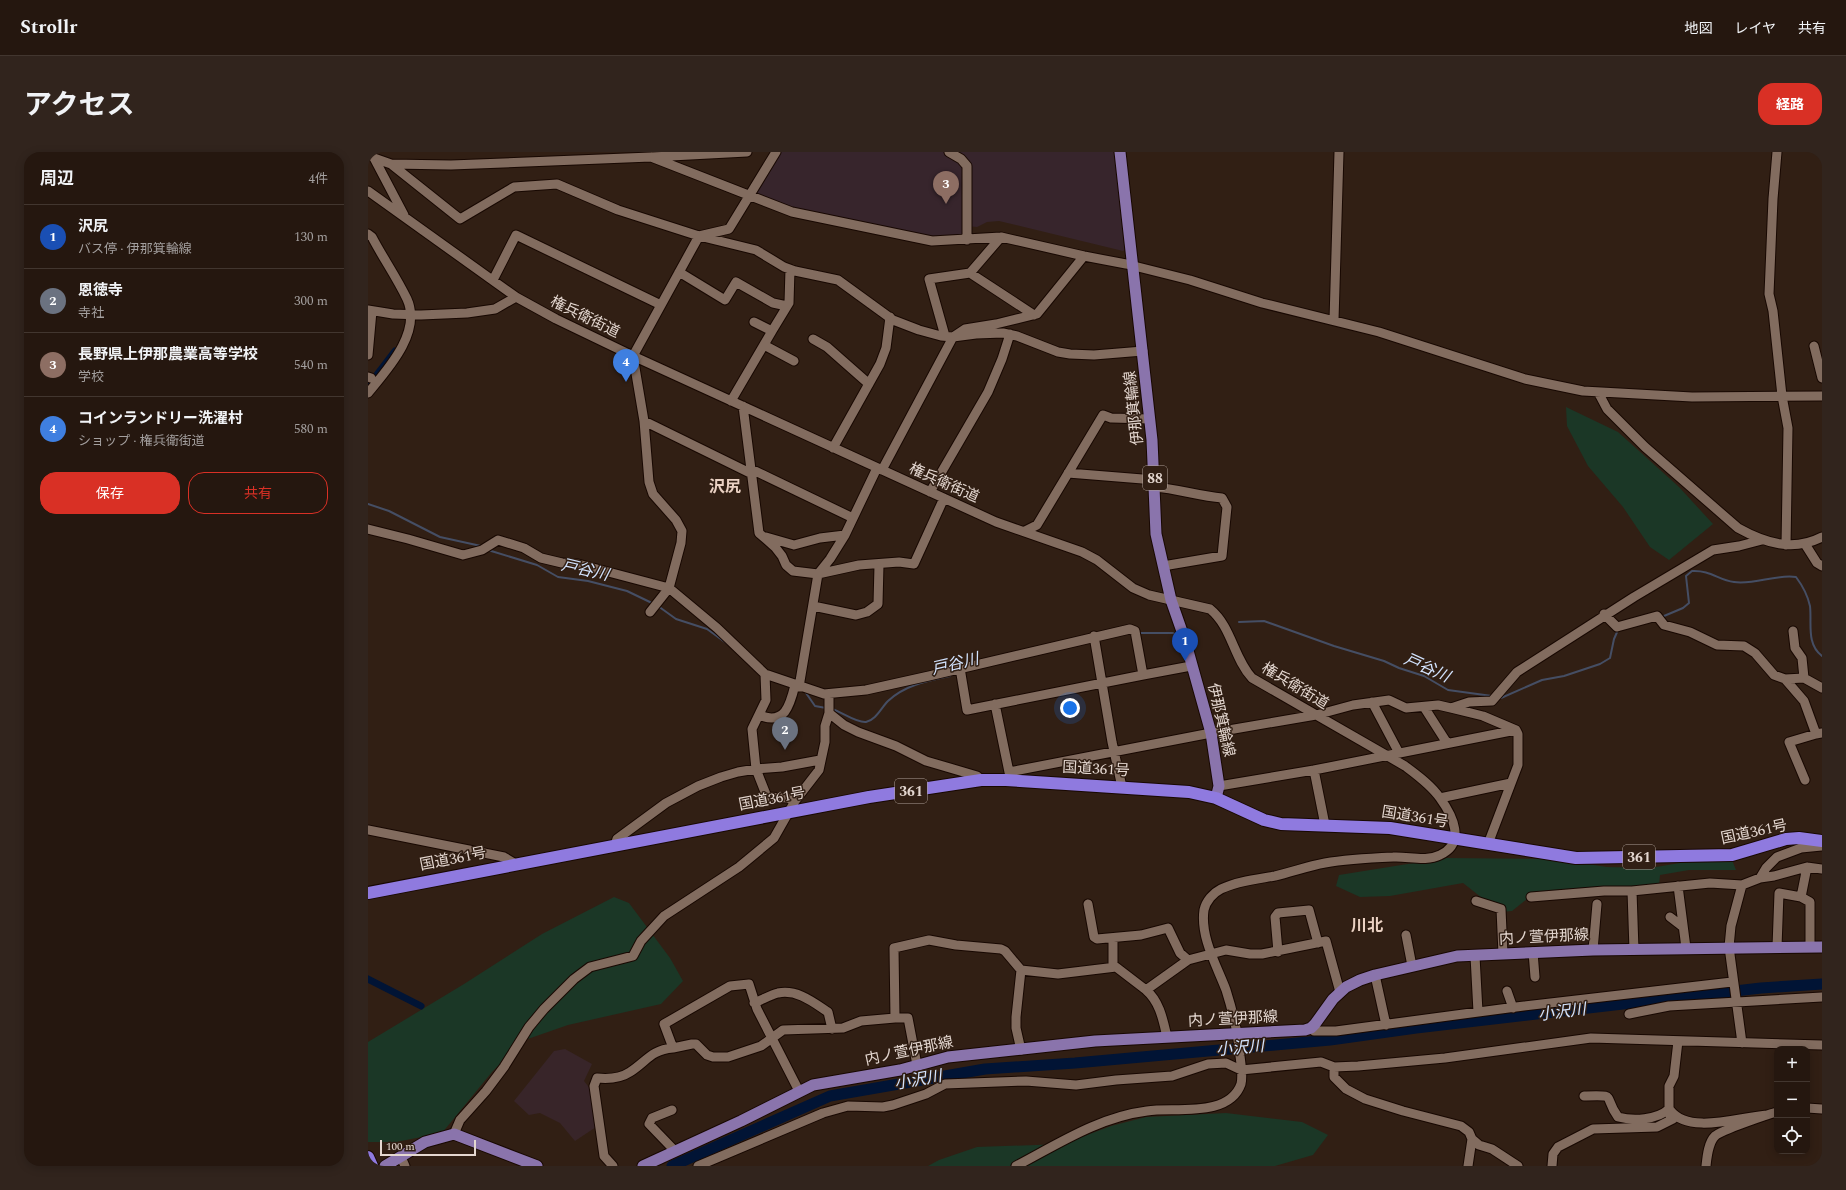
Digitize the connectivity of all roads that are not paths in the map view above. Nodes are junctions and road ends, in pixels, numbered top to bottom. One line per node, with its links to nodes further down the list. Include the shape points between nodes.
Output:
1 (747, 152): 8 (street)
2 (776, 152): 11 (street)
3 (949, 152): 16 (street, via 967,166)
4 (1120, 152): 18 (main road, 伊那箕輪線 / 88)
5 (1339, 152): 30 (street)
6 (1777, 152): 46 (street, via 1769,294)
7 (373, 154): 9 (street); 12 (street)
8 (651, 157): 9 (street, via 451,165); 11 (street)
9 (391, 164): 14 (street, via 460,220 514,187 557,184 618,210)
10 (368, 191): 12 (street, 権兵衛街道)
11 (749, 197): 14 (street, via 729,229); 16 (street, via 792,212 932,241)
12 (405, 217): 22 (street, 権兵衛街道)
13 (368, 234): 27 (street, via 407,300)
14 (699, 236): 19 (street, via 756,250); 20 (street)
15 (1001, 237): 16 (street); 17 (street); 21 (street)
16 (967, 240)
17 (1084, 256): 18 (street); 28 (street)
18 (1134, 266): 30 (street, via 1190,280 1262,303); 38 (main road, 伊那箕輪線 / 88)
19 (790, 270): 25 (street); 29 (street, via 838,280)
20 (679, 272): 24 (street); 25 (street, via 725,300 736,282 773,303)
21 (970, 273): 28 (street); 34 (street, via 929,279)
22 (493, 280): 23 (street, 権兵衛街道); 24 (street, via 516,235)
23 (516, 297): 27 (street, via 495,309 467,313); 40 (street, 権兵衛街道)
24 (661, 305): 40 (street)
25 (787, 306): 32 (street)
26 (370, 311): 27 (street); 39 (street)
27 (410, 315): 45 (street, via 409,332 401,349)
28 (1034, 315): 34 (street, via 965,329)
29 (890, 317): 34 (street, via 919,330); 43 (street, via 886,348)
30 (1334, 320): 44 (street, via 1526,379)
31 (754, 322): 32 (street)
32 (772, 331): 36 (street)
33 (1010, 334): 34 (street); 38 (street, via 1070,354); 57 (street, via 988,392)
34 (949, 336): 53 (street)
35 (813, 339): 43 (street, via 827,347)
36 (764, 345): 41 (street); 48 (street)
37 (1814, 346): 42 (street)
38 (1143, 352): 50 (main road, 伊那箕輪線 / 88)
39 (368, 355)
40 (633, 356): 48 (street, 権兵衛街道); 51 (street)
41 (794, 362)
42 (1822, 378)
43 (869, 384): 52 (street)
44 (1598, 392): 46 (street, via 1692,397); 65 (street, via 1608,409 1645,447 1738,528)
45 (368, 393)
46 (1782, 396): 47 (street); 67 (street, via 1788,428)
47 (1822, 396)
48 (731, 401): 49 (street, 権兵衛街道)
49 (743, 406): 52 (street, 権兵衛街道); 54 (street)
50 (1150, 419): 55 (street, via 1111,418 1103,415); 56 (main road, 伊那箕輪線 / 88)
51 (644, 421): 54 (street); 72 (street, via 649,482 653,494 676,520 682,531)
52 (833, 448): 53 (street, 権兵衛街道)
53 (879, 469): 57 (street, 権兵衛街道); 59 (street)
54 (751, 471): 59 (street); 63 (street, via 759,533)
55 (1068, 473): 56 (street); 61 (street, via 1037,525)
56 (1155, 483): 69 (main road, 伊那箕輪線 / 88, via 1156,534); 69 (street, via 1200,496 1222,498 1227,507 1222,556)
57 (930, 492): 58 (street, 権兵衛街道)
58 (944, 498): 61 (street, 権兵衛街道, via 996,522); 68 (street, via 914,564 899,562)
59 (853, 518): 62 (street)
60 (368, 529): 72 (street, via 463,555 485,548 498,540 524,548 541,558 578,564)
61 (1025, 531): 73 (street, 権兵衛街道, via 1082,552 1097,560 1133,588)
62 (845, 535): 63 (street, via 794,545); 71 (street)
63 (763, 536): 71 (street, via 793,571)
64 (1822, 538): 66 (street)
65 (1762, 540): 67 (street); 76 (street, via 1713,550)
66 (1805, 544): 67 (street); 70 (street, via 1817,563)
67 (1786, 545)
68 (879, 565): 71 (street, via 859,565); 74 (street, via 878,604 867,612 856,616)
69 (1163, 566): 73 (main road, 伊那箕輪線 / 88)
70 (1822, 566)
71 (818, 574): 74 (street)
72 (669, 588): 75 (street); 81 (street)
73 (1171, 600): 79 (main road, 伊那箕輪線 / 88); 95 (street, 権兵衛街道, via 1210,609 1225,627 1243,668 1252,678)
74 (813, 606): 86 (street)
75 (655, 607)
76 (1604, 614): 84 (street, via 1618,627 1657,616 1664,625 1690,632 1717,645 1744,646 1755,653 1774,675); 92 (street, via 1517,672 1496,697 1485,702 1469,702)
77 (1793, 631): 83 (street, via 1795,648 1802,658)
78 (1095, 639): 80 (street); 82 (street, via 1130,629 1135,631); 85 (street)
79 (1191, 666): 82 (street); 97 (main road, 伊那箕輪線 / 88)
80 (961, 671): 88 (street); 90 (street, via 967,710)
81 (766, 674): 86 (street); 94 (street, via 767,694)
82 (1143, 675): 85 (street)
83 (1804, 678): 84 (street); 87 (street)
84 (1785, 679): 98 (street, via 1804,701)
85 (1102, 683): 90 (street); 100 (street)
86 (797, 686): 88 (street); 94 (street, via 787,711 775,717)
87 (1822, 688)
88 (829, 694): 93 (street)
89 (1372, 702): 91 (street, via 1390,700 1406,708); 95 (street); 101 (street)
90 (995, 704): 106 (street)
91 (1424, 707): 92 (street, via 1438,705); 99 (street)
92 (1451, 708): 96 (street, via 1483,716)
93 (829, 710): 103 (street); 107 (street, via 844,725 858,732 896,746 926,761 977,776)
94 (759, 715): 104 (street, via 752,729)
95 (1316, 715): 97 (street); 102 (street, 権兵衛街道)
96 (1516, 730): 99 (street); 109 (street, via 1519,756)
97 (1211, 733): 100 (street); 111 (main road, 伊那箕輪線 / 88)
98 (1819, 734): 108 (street, via 1788,742)
99 (1448, 743): 101 (street)
100 (1115, 753): 106 (street); 110 (street)
101 (1399, 753): 102 (street)
102 (1386, 755): 105 (street); 112 (street, 権兵衛街道, via 1420,777)
103 (820, 760): 104 (street); 113 (street, via 819,770)
104 (756, 769): 113 (street, via 767,797); 120 (street, via 721,777 666,803 617,839)
105 (1314, 770): 111 (street); 115 (street)
106 (1008, 776): 107 (highway, 国道361号 / 361); 110 (highway, 国道361号 / 361)
107 (981, 780): 114 (highway, 国道361号 / 361)
108 (1805, 780)
109 (1511, 783): 112 (street); 119 (street)
110 (1122, 787): 111 (highway, 国道361号 / 361)
111 (1217, 792): 115 (highway, 国道361号 / 361, via 1264,820 1281,824)
112 (1440, 798): 117 (street, 権兵衛街道, via 1452,819)
113 (795, 801): 114 (street)
114 (788, 812): 120 (highway, 国道361号 / 361); 193 (street, via 774,838 739,867 664,916 641,941 633,956 590,967 574,979 529,1027 504,1067 460,1120)
115 (1325, 825): 117 (highway, 国道361号 / 361, via 1390,828)
116 (368, 830): 122 (street, via 504,857)
117 (1456, 839): 119 (highway, 国道361号 / 361); 150 (street, via 1448,850 1439,856 1324,863 1222,889 1211,897 1204,910 1205,929)
118 (1822, 841): 119 (highway, 国道361号 / 361, via 1786,839 1732,855 1595,859)
119 (1488, 844)
120 (615, 845): 122 (highway, 国道361号 / 361)
121 (1822, 846): 125 (street, via 1801,848 1777,857)
122 (514, 864): 129 (highway, 国道361号 / 361)
123 (1807, 867): 124 (street); 125 (street); 131 (street)
124 (1822, 869)
125 (1760, 878): 126 (street)
126 (1742, 885): 127 (street, via 1710,883); 140 (street, via 1731,926)
127 (1678, 886): 128 (street); 136 (street)
128 (1632, 891): 130 (street); 146 (street)
129 (368, 893)
130 (1531, 897)
131 (1801, 897): 141 (street, via 1779,893); 142 (street, via 1810,902)
132 (1476, 901): 149 (street, via 1501,909)
133 (1088, 904): 138 (street, via 1094,937 1100,940)
134 (1597, 904): 145 (street)
135 (1670, 917): 136 (street)
136 (1683, 927): 144 (street)
137 (1406, 935): 153 (street)
138 (1113, 939): 152 (street, via 1168,928 1180,953); 154 (street)
139 (1318, 943): 147 (street); 147 (street, via 1309,910 1278,913 1275,917); 161 (street, via 1326,941)
140 (1729, 947): 141 (main road, 内ノ萱伊那線); 144 (main road, 内ノ萱伊那線); 158 (street)
141 (1777, 947): 142 (main road, 内ノ萱伊那線)
142 (1810, 947): 143 (main road, 内ノ萱伊那線)
143 (1822, 947)
144 (1686, 948): 146 (main road, 内ノ萱伊那線)
145 (1593, 950): 146 (main road, 内ノ萱伊那線); 148 (main road, 内ノ萱伊那線)
146 (1634, 950)
147 (1278, 952): 150 (street, via 1250,954 1226,950)
148 (1533, 952): 149 (main road, 内ノ萱伊那線); 157 (street)
149 (1503, 954): 151 (main road, 内ノ萱伊那線)
150 (1212, 955): 152 (street); 172 (street, via 1232,1007)
151 (1475, 956): 153 (main road, 内ノ萱伊那線, via 1457,956); 166 (street)
152 (1188, 960): 159 (street)
153 (1412, 966): 156 (main road, 内ノ萱伊那線)
154 (1112, 967): 155 (street, via 1058,974); 159 (street, via 1120,968)
155 (1021, 970): 168 (street, via 1001,949 928,940 894,948); 180 (street, via 1016,1028)
156 (1375, 975): 161 (main road, 内ノ萱伊那線, via 1360,980); 169 (street)
157 (1535, 977)
158 (1732, 983): 164 (street); 165 (street)
159 (1146, 990): 173 (street, via 1161,1011)
160 (1507, 991): 165 (street)
161 (1340, 992): 171 (main road, 内ノ萱伊那線)
162 (1822, 997): 164 (street)
163 (754, 1002): 170 (street, via 778,993 805,997 828,1012); 174 (street); 179 (street, via 749,984 726,989 664,1024)
164 (1736, 1003): 167 (street, via 1669,1006); 176 (street)
165 (1513, 1008): 166 (street)
166 (1478, 1012): 169 (street)
167 (1629, 1014)
168 (895, 1018): 170 (street, via 867,1020 843,1028); 181 (street, via 908,1018)
169 (1386, 1025): 171 (street, via 1336,1031 1314,1031)
170 (832, 1028): 174 (street, via 783,1030)
171 (1311, 1028): 172 (main road, 内ノ萱伊那線)
172 (1238, 1036): 173 (main road, 内ノ萱伊那線); 182 (street)
173 (1167, 1037): 180 (main road, 内ノ萱伊那線, via 1095,1041)
174 (772, 1038): 179 (street, via 755,1048 728,1057 707,1055 696,1044); 184 (street)
175 (1678, 1041): 176 (street); 183 (street, via 1591,1038 1445,1058); 189 (street, via 1674,1076 1669,1086)
176 (1742, 1042): 178 (street)
177 (1822, 1045): 178 (street)
178 (1778, 1046)
179 (673, 1048): 202 (street, via 650,1055 630,1073 608,1079 597,1078 594,1086 604,1156)
180 (1021, 1050): 181 (main road, 内ノ萱伊那線, via 948,1057)
181 (917, 1065): 184 (main road, 内ノ萱伊那線, via 828,1082)
182 (1241, 1066): 183 (street, via 1321,1062); 204 (street, via 1226,1063 1208,1064 1172,1076 1076,1085 1026,1081 945,1084 926,1094 893,1105 848,1106 823,1113); 205 (street, via 1241,1083 1227,1101 1211,1108 1149,1111 1107,1120)
183 (1334, 1068): 195 (street, via 1334,1077 1346,1089 1366,1099 1403,1111 1461,1126 1469,1132)
184 (799, 1091): 196 (main road, 内ノ萱伊那線)
185 (1584, 1096): 189 (street, via 1607,1095 1618,1117 1624,1119 1652,1117)
186 (1810, 1108): 187 (street)
187 (1822, 1109)
188 (672, 1110): 196 (street, via 652,1118 649,1124)
189 (1668, 1110): 191 (street, via 1677,1118 1698,1124); 192 (street, via 1672,1119 1657,1127)
190 (1774, 1113): 191 (street)
191 (1767, 1115): 209 (street, via 1716,1136 1711,1143)
192 (1593, 1129): 194 (street, via 1575,1131); 208 (street, via 1558,1148 1553,1154)
193 (454, 1134): 198 (main road, via 425,1142); 201 (main road)
194 (1571, 1134)
195 (1472, 1139): 206 (street); 207 (street)
196 (675, 1151): 203 (main road, 内ノ萱伊那線)
197 (368, 1157): 199 (highway)
198 (403, 1161): 200 (main road)
199 (372, 1166)
200 (385, 1166)
201 (537, 1166)
202 (613, 1166)
203 (643, 1166)
204 (698, 1166)
205 (1016, 1166)
206 (1468, 1166)
207 (1518, 1166)
208 (1552, 1166)
209 (1706, 1166)

